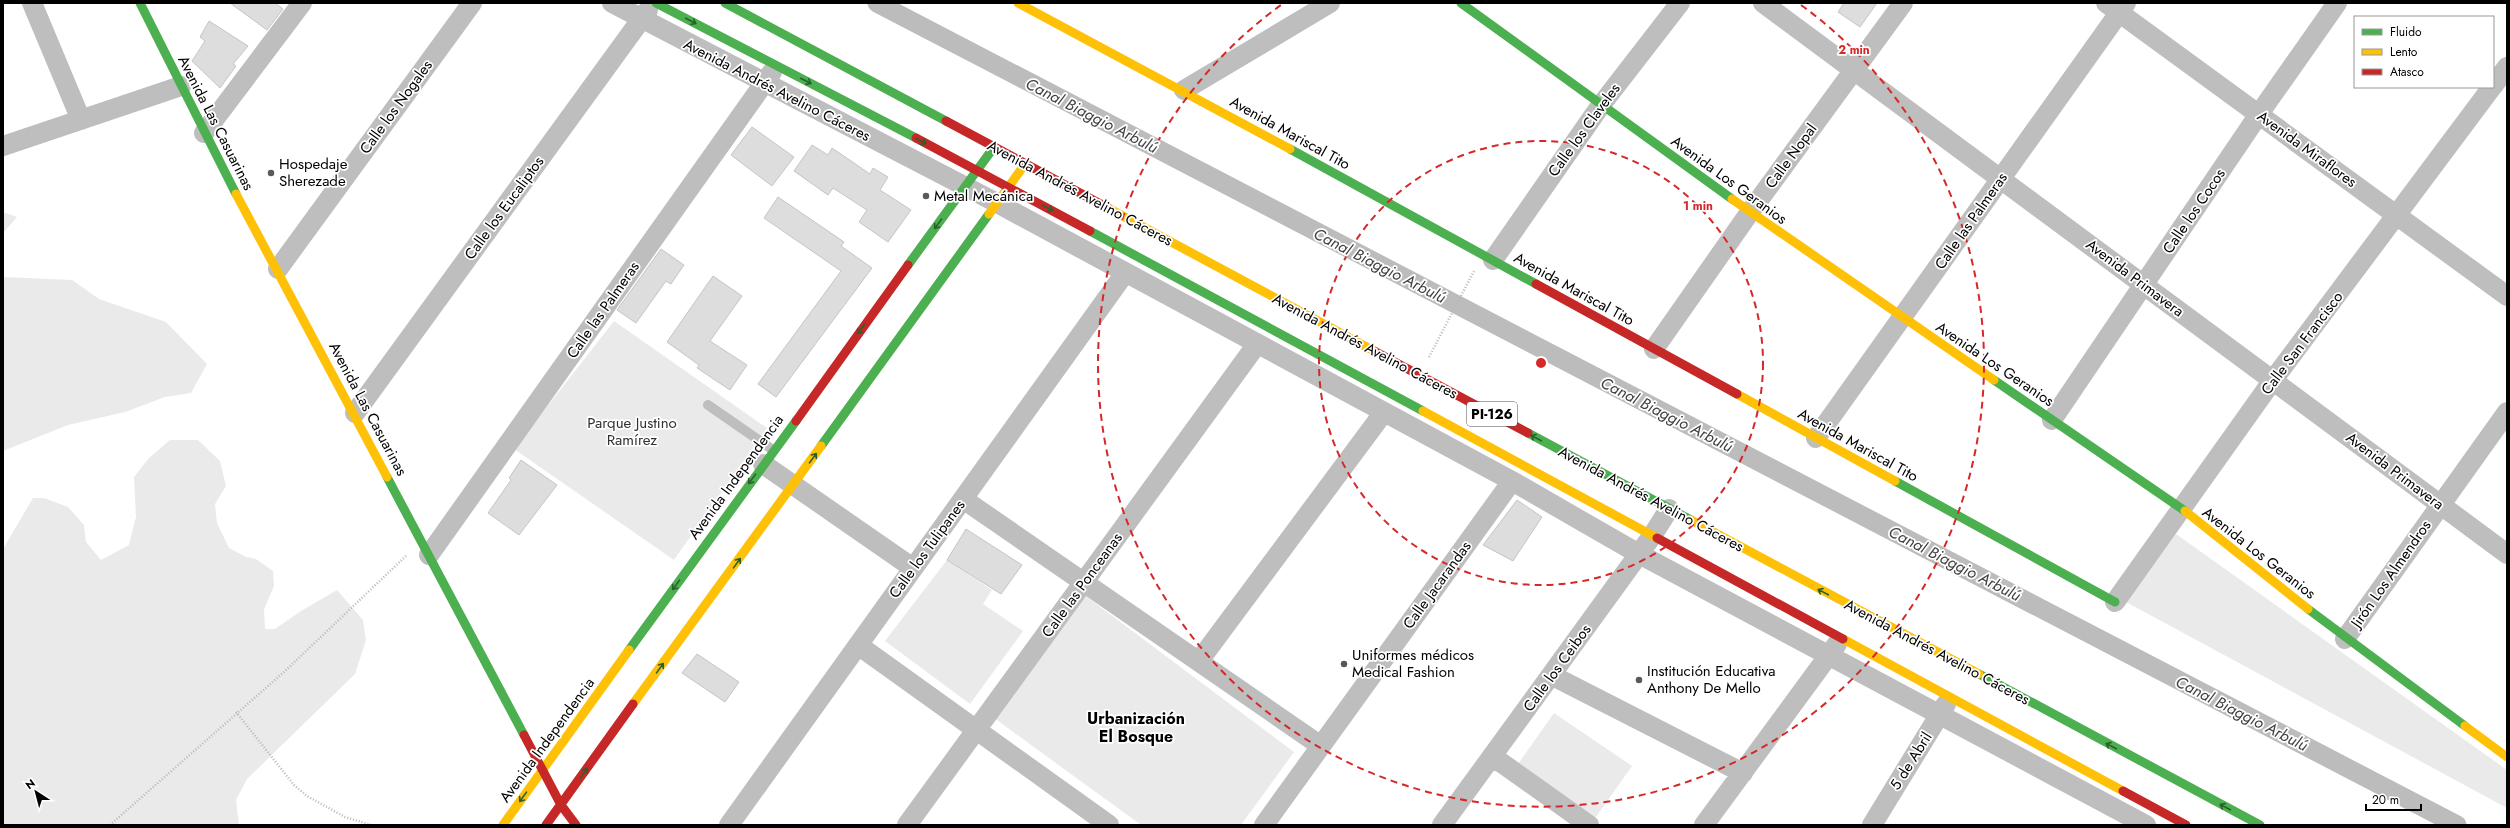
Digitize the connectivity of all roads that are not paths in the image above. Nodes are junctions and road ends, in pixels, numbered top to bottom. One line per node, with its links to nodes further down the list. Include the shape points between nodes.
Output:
1 (32, 3): 27 (street)
2 (140, 3): 21 (main road, Avenida Las Casuarinas)
3 (302, 3): 28 (street)
4 (472, 3): 40 (street, Calle los Nogales)
5 (612, 3): 16 (street, Avenida Andrés Avelino Cáceres)
6 (654, 3): 16 (street, Calle los Eucaliptos); 17 (main road, Avenida Andrés Avelino Cáceres / PI-126, one-way to 17)
7 (725, 3): 30 (main road, Avenida Andrés Avelino Cáceres / PI-126)
8 (1018, 3): 24 (main road, Avenida Mariscal Tito)
9 (1330, 3): 24 (street)
10 (1461, 3): 25 (main road, Avenida Los Geranios)
11 (1680, 3): 25 (street, Calle los Claveles)
12 (1763, 3): 19 (street, Avenida Primavera)
13 (1902, 3): 19 (street, Calle Nopal)
14 (2337, 3): 26 (street, Calle los Cocos)
15 (2117, 6): 26 (street, Avenida Miraflores); 33 (street, Calle las Palmeras)
16 (641, 19): 20 (street, Avenida Andrés Avelino Cáceres); 51 (street, Calle los Eucaliptos)
17 (776, 66): 20 (street, Calle las Palmeras); 32 (main road, Avenida Andrés Avelino Cáceres / PI-126, one-way to 32)
18 (2507, 67): 22 (street, Calle San Francisco)
19 (1854, 70): 33 (street, Avenida Primavera); 37 (street, Calle Nopal)
20 (764, 83): 34 (street, Avenida Andrés Avelino Cáceres); 62 (street, Calle las Palmeras)
21 (181, 86): 27 (street); 28 (main road, Avenida Las Casuarinas)
22 (2494, 86)
23 (2492, 88): 38 (street, Calle San Francisco)
24 (1184, 90): 39 (main road, Avenida Mariscal Tito)
25 (1601, 104): 37 (main road, Avenida Los Geranios); 39 (street, Calle los Claveles)
26 (2259, 114): 38 (street, Avenida Miraflores); 42 (street, Calle los Cocos)
27 (81, 120): 29 (street)
28 (204, 133): 40 (main road, Avenida Las Casuarinas)
29 (3, 146)
30 (994, 147): 31 (main road, Avenida Andrés Avelino Cáceres / PI-126); 32 (main road, Avenida Independencia)
31 (1025, 164): 35 (main road); 60 (main road, Avenida Andrés Avelino Cáceres / PI-126, one-way to 31)
32 (978, 170): 34 (main road, Avenida Independencia); 35 (main road, Avenida Andrés Avelino Cáceres / PI-126)
33 (2001, 179): 42 (street, Avenida Primavera); 44 (street, Calle las Palmeras)
34 (965, 187): 36 (street, Avenida Andrés Avelino Cáceres); 54 (main road, Avenida Independencia, one-way to 54)
35 (1008, 187): 36 (main road); 61 (main road, Avenida Andrés Avelino Cáceres / PI-126, one-way to 61)
36 (997, 203): 41 (street, Avenida Andrés Avelino Cáceres); 56 (main road, one-way to 36)
37 (1750, 212): 44 (main road, Avenida Los Geranios); 46 (street, Calle Nopal)
38 (2398, 216): 43 (street, Avenida Miraflores); 47 (street, Calle San Francisco)
39 (1493, 260): 46 (main road, Avenida Mariscal Tito)
40 (278, 269): 51 (main road, Avenida Las Casuarinas)
41 (1125, 273): 45 (street, Avenida Andrés Avelino Cáceres); 57 (street, Calle los Tulipanes)
42 (2144, 285): 47 (street, Avenida Primavera); 52 (street, Calle los Cocos)
43 (2507, 296)
44 (1903, 317): 52 (main road, Avenida Los Geranios); 53 (street, Calle las Palmeras)
45 (1258, 344): 49 (street, Avenida Andrés Avelino Cáceres); 66 (street, Calle las Ponceanas)
46 (1654, 349): 53 (main road, Avenida Mariscal Tito)
47 (2273, 380): 58 (street, Avenida Primavera); 59 (street, Calle San Francisco)
48 (708, 405): 54 (lane)
49 (1384, 412): 55 (street, Avenida Andrés Avelino Cáceres); 72 (street)
50 (2507, 412): 58 (street, Jirón Los Almendros)
51 (355, 413): 62 (main road, Avenida Las Casuarinas)
52 (2052, 420): 59 (main road, Avenida Los Geranios)
53 (1816, 438): 67 (main road, Avenida Mariscal Tito)
54 (768, 457): 56 (street); 80 (main road, Avenida Independencia, one-way to 80)
55 (1512, 481): 63 (street, Avenida Andrés Avelino Cáceres); 77 (street, Calle Jacarandas)
56 (794, 485): 65 (street); 82 (main road, one-way to 56)
57 (963, 499): 65 (street, Calle los Tulipanes); 66 (street)
58 (2440, 504): 64 (street, Avenida Primavera); 69 (street, Jirón Los Almendros)
59 (2181, 508): 67 (street, Calle San Francisco); 69 (main road, Avenida Los Geranios)
60 (1669, 509): 61 (street, Calle los Ceibos); 96 (main road, Avenida Andrés Avelino Cáceres / PI-126, one-way to 60)
61 (1652, 536): 63 (street, Calle los Ceibos); 68 (main road, Avenida Andrés Avelino Cáceres / PI-126)
62 (426, 549): 80 (main road, Avenida Las Casuarinas)
63 (1639, 554): 71 (street, Avenida Andrés Avelino Cáceres); 73 (street, Calle los Ceibos)
64 (2507, 554)
65 (913, 568): 70 (street, Calle los Tulipanes)
66 (1084, 582): 72 (street); 76 (street, Calle las Ponceanas)
67 (2115, 602)
68 (1840, 638): 71 (street); 74 (main road, Avenida Andrés Avelino Cáceres / PI-126)
69 (2345, 639): 79 (main road, Avenida Los Geranios)
70 (858, 645): 76 (street); 88 (street, Calle los Tulipanes)
71 (1830, 656): 75 (street, Avenida Andrés Avelino Cáceres); 81 (street)
72 (1199, 661): 77 (street)
73 (1551, 675): 78 (street, Calle los Ceibos); 81 (street)
74 (1950, 697): 75 (street, 5 de Abril); 95 (main road, Avenida Andrés Avelino Cáceres / PI-126)
75 (1940, 715): 93 (street, 5 de Abril); 94 (street, Avenida Andrés Avelino Cáceres)
76 (976, 730): 83 (street); 89 (street, Calle las Ponceanas)
77 (1321, 746): 84 (street, Calle Jacarandas)
78 (1492, 756): 90 (street, Calle los Ceibos); 91 (street)
79 (2507, 757)
80 (543, 770): 82 (main road, Avenida Las Casuarinas); 85 (main road, Avenida Independencia, one-way to 85)
81 (1743, 773): 92 (street)
82 (561, 805): 86 (main road); 87 (main road, Avenida Las Casuarinas)
83 (1099, 822)
84 (1267, 824)
85 (503, 825)
86 (546, 825)
87 (576, 825)
88 (729, 825)
89 (908, 825)
90 (1442, 825)
91 (1589, 825)
92 (1704, 825)
93 (1872, 825)
94 (2146, 825)
95 (2186, 825)
96 (2260, 825)

